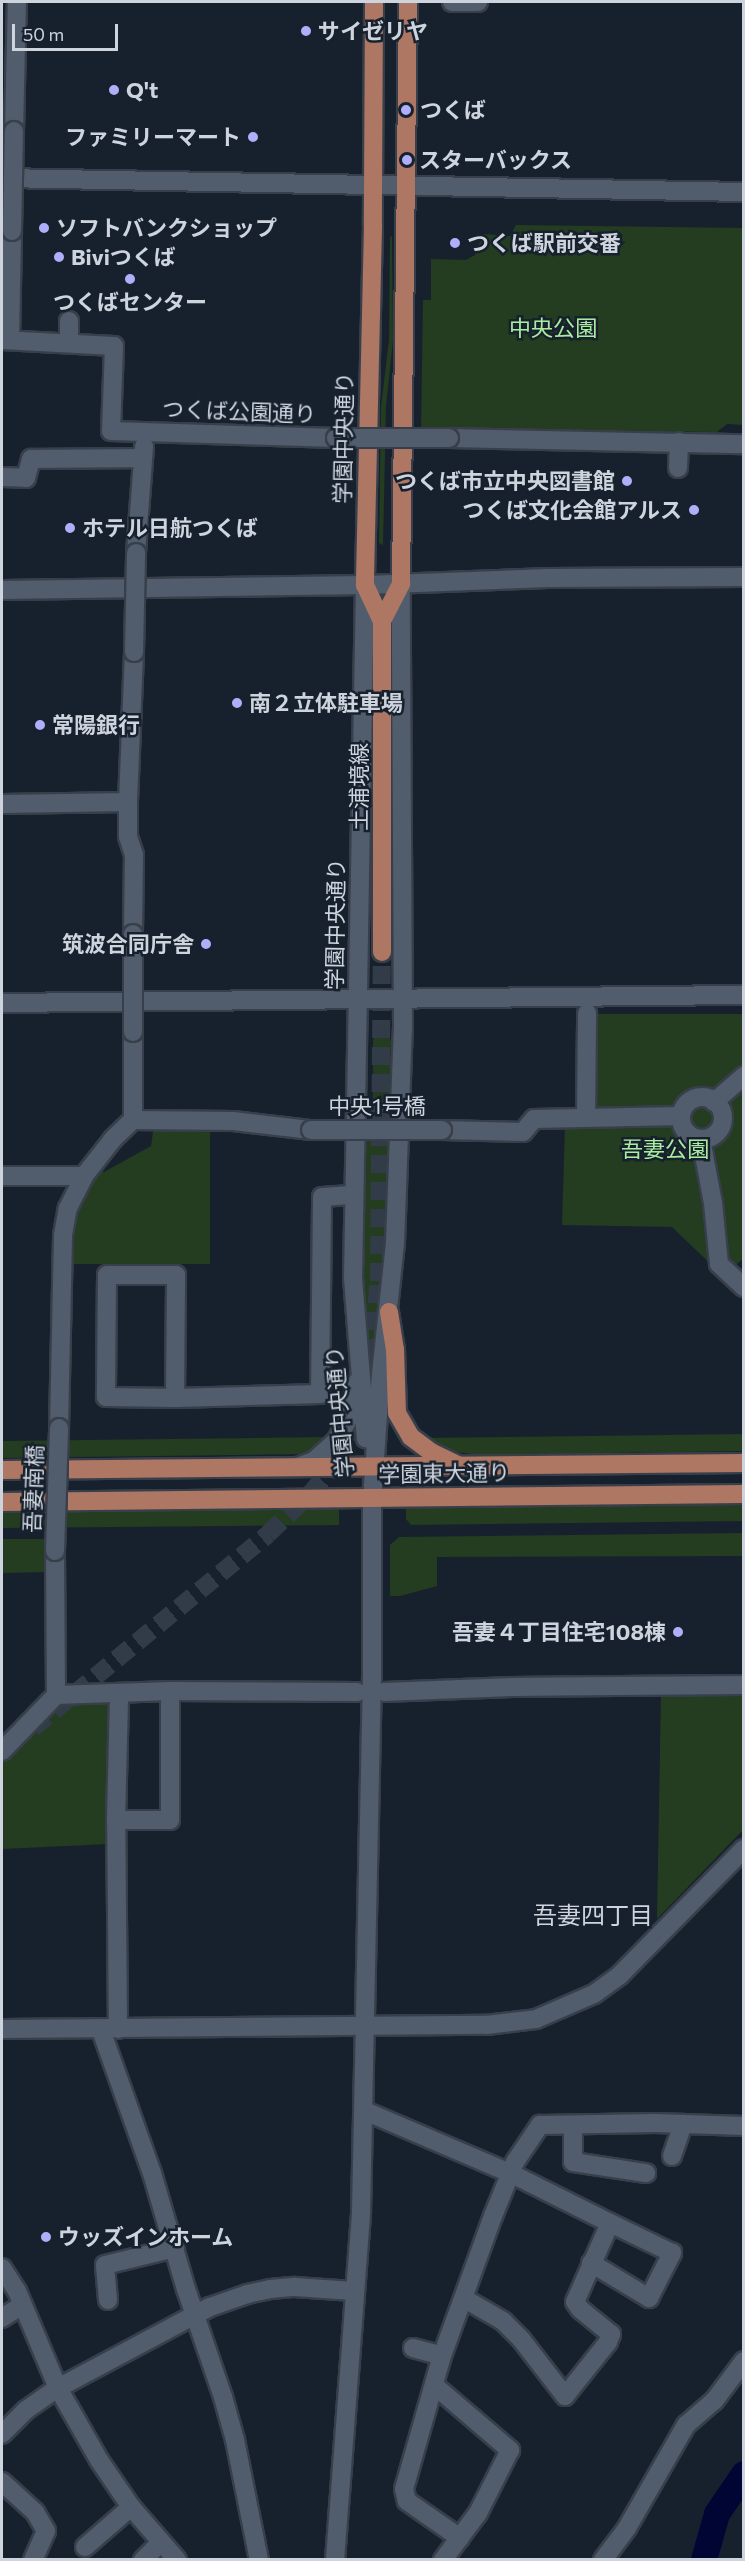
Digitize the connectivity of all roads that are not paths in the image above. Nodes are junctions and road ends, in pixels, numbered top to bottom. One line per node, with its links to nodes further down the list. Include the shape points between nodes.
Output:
1 (16, 2): 12 (street, bridge)
2 (374, 2): 8 (main road, 学園中央通り)
3 (408, 2): 9 (main road, 学園中央通り)
4 (452, 2): 5 (street)
5 (463, 2): 6 (street)
6 (478, 2)
7 (2, 178): 8 (street)
8 (372, 183): 9 (street); 22 (main road, 学園中央通り)
9 (407, 184): 10 (street); 21 (main road, 学園中央通り)
10 (744, 192)
11 (69, 321): 13 (street)
12 (6, 340): 13 (street, つくば公園通り)
13 (69, 343): 14 (street, つくば公園通り, via 114,346 111,431)
14 (145, 433): 15 (street, つくば公園通り, bridge); 17 (street)
15 (679, 442): 16 (street, つくば公園通り); 18 (street)
16 (744, 444)
17 (143, 459): 19 (street, via 31,459 26,478); 25 (street, bridge)
18 (678, 468)
19 (2, 477)
20 (744, 577): 21 (street, via 548,578)
21 (402, 584): 22 (street); 24 (main road, 土浦境線); 29 (street, 学園中央通り)
22 (365, 585): 23 (street); 24 (main road, 土浦境線); 30 (street, 学園中央通り)
23 (2, 590)
24 (382, 621): 27 (main road, 土浦境線)
25 (128, 802): 26 (street); 37 (street, bridge, via 128,836 134,855)
26 (2, 804)
27 (382, 952)
28 (744, 995): 29 (street)
29 (403, 999): 30 (street); 43 (street, 学園中央通り)
30 (358, 1000): 31 (street); 41 (street, 学園中央通り)
31 (2, 1004)
32 (587, 1012): 36 (street)
33 (744, 1076): 34 (street)
34 (714, 1102): 35 (street, via 708,1098 694,1099); 38 (street, via 722,1112 721,1125 713,1136)
35 (681, 1116): 36 (street); 38 (street, via 684,1129)
36 (586, 1117): 37 (street, 中央1号橋, bridge, via 534,1119 523,1132 311,1130 233,1121)
37 (133, 1120): 40 (street, 吾妻南橋, via 112,1139)
38 (701, 1139): 42 (street, via 713,1203 718,1264)
39 (2, 1176): 40 (street)
40 (84, 1176): 59 (street, 吾妻南橋, bridge, via 68,1208 63,1235 55,1551)
41 (354, 1195): 44 (street, 学園中央通り, via 353,1278); 45 (street, via 321,1197 320,1394)
42 (744, 1287)
43 (389, 1312): 48 (main road, via 398,1413 411,1437); 49 (street, 学園中央通り)
44 (359, 1370): 47 (street, via 348,1419 337,1440 314,1461); 49 (street, 学園中央通り)
45 (175, 1398): 45 (street, via 106,1397 107,1275 176,1275)
46 (744, 1463): 48 (main road, 学園東大通り)
47 (298, 1467): 49 (main road, 学園東大通り); 50 (main road, 学園東大通り)
48 (463, 1467): 49 (main road, 学園東大通り)
49 (371, 1468): 52 (street, 学園中央通り)
50 (2, 1470)
51 (744, 1494): 52 (main road, 学園東大通り)
52 (372, 1499): 53 (main road, 学園東大通り); 63 (street, 学園中央通り)
53 (2, 1502)
54 (744, 1685): 57 (street)
55 (170, 1691): 56 (street); 58 (street); 61 (street, via 170,1820)
56 (357, 1692)
57 (384, 1692)
58 (119, 1694): 59 (street); 61 (street)
59 (56, 1695): 60 (street)
60 (2, 1752)
61 (116, 1820): 65 (street)
62 (744, 1850): 63 (street, via 620,1975 569,2006 536,2019 510,2023)
63 (366, 2026): 65 (street); 66 (street, 学園中央通り)
64 (2, 2029): 65 (street)
65 (109, 2029): 74 (street)
66 (365, 2111): 72 (street); 77 (street, 学園中央通り)
67 (683, 2124): 68 (street); 69 (street); 70 (street)
68 (573, 2125): 71 (street, via 573,2162); 72 (street, via 540,2126)
69 (744, 2126)
70 (672, 2156)
71 (646, 2173)
72 (510, 2174): 73 (street); 78 (street)
73 (610, 2223): 75 (street); 75 (street, via 672,2253 649,2298)
74 (175, 2248): 79 (street, via 105,2265); 81 (street)
75 (591, 2263): 78 (street, via 574,2302 611,2334 565,2396 503,2321)
76 (2, 2268): 80 (street)
77 (353, 2291): 81 (street, via 270,2289); 98 (street, 学園中央通り)
78 (465, 2300): 84 (street)
79 (108, 2301)
80 (22, 2305): 82 (street); 87 (street)
81 (194, 2315): 87 (street); 97 (street, via 235,2440)
82 (2, 2318)
83 (413, 2348): 84 (street)
84 (442, 2356): 86 (street)
85 (744, 2361): 100 (street, via 714,2401 686,2425 627,2528)
86 (435, 2386): 91 (street, via 403,2495); 91 (street, via 510,2450 478,2513)
87 (58, 2388): 88 (street, via 26,2410); 90 (street)
88 (2, 2434)
89 (2, 2482): 94 (street, via 35,2512 46,2531)
90 (131, 2507): 92 (street); 93 (street)
91 (460, 2538): 99 (street)
92 (161, 2542): 95 (street); 96 (street)
93 (85, 2547)
94 (33, 2559)
95 (143, 2559)
96 (177, 2559)
97 (259, 2559)
98 (335, 2559)
99 (443, 2559)
100 (603, 2559)

